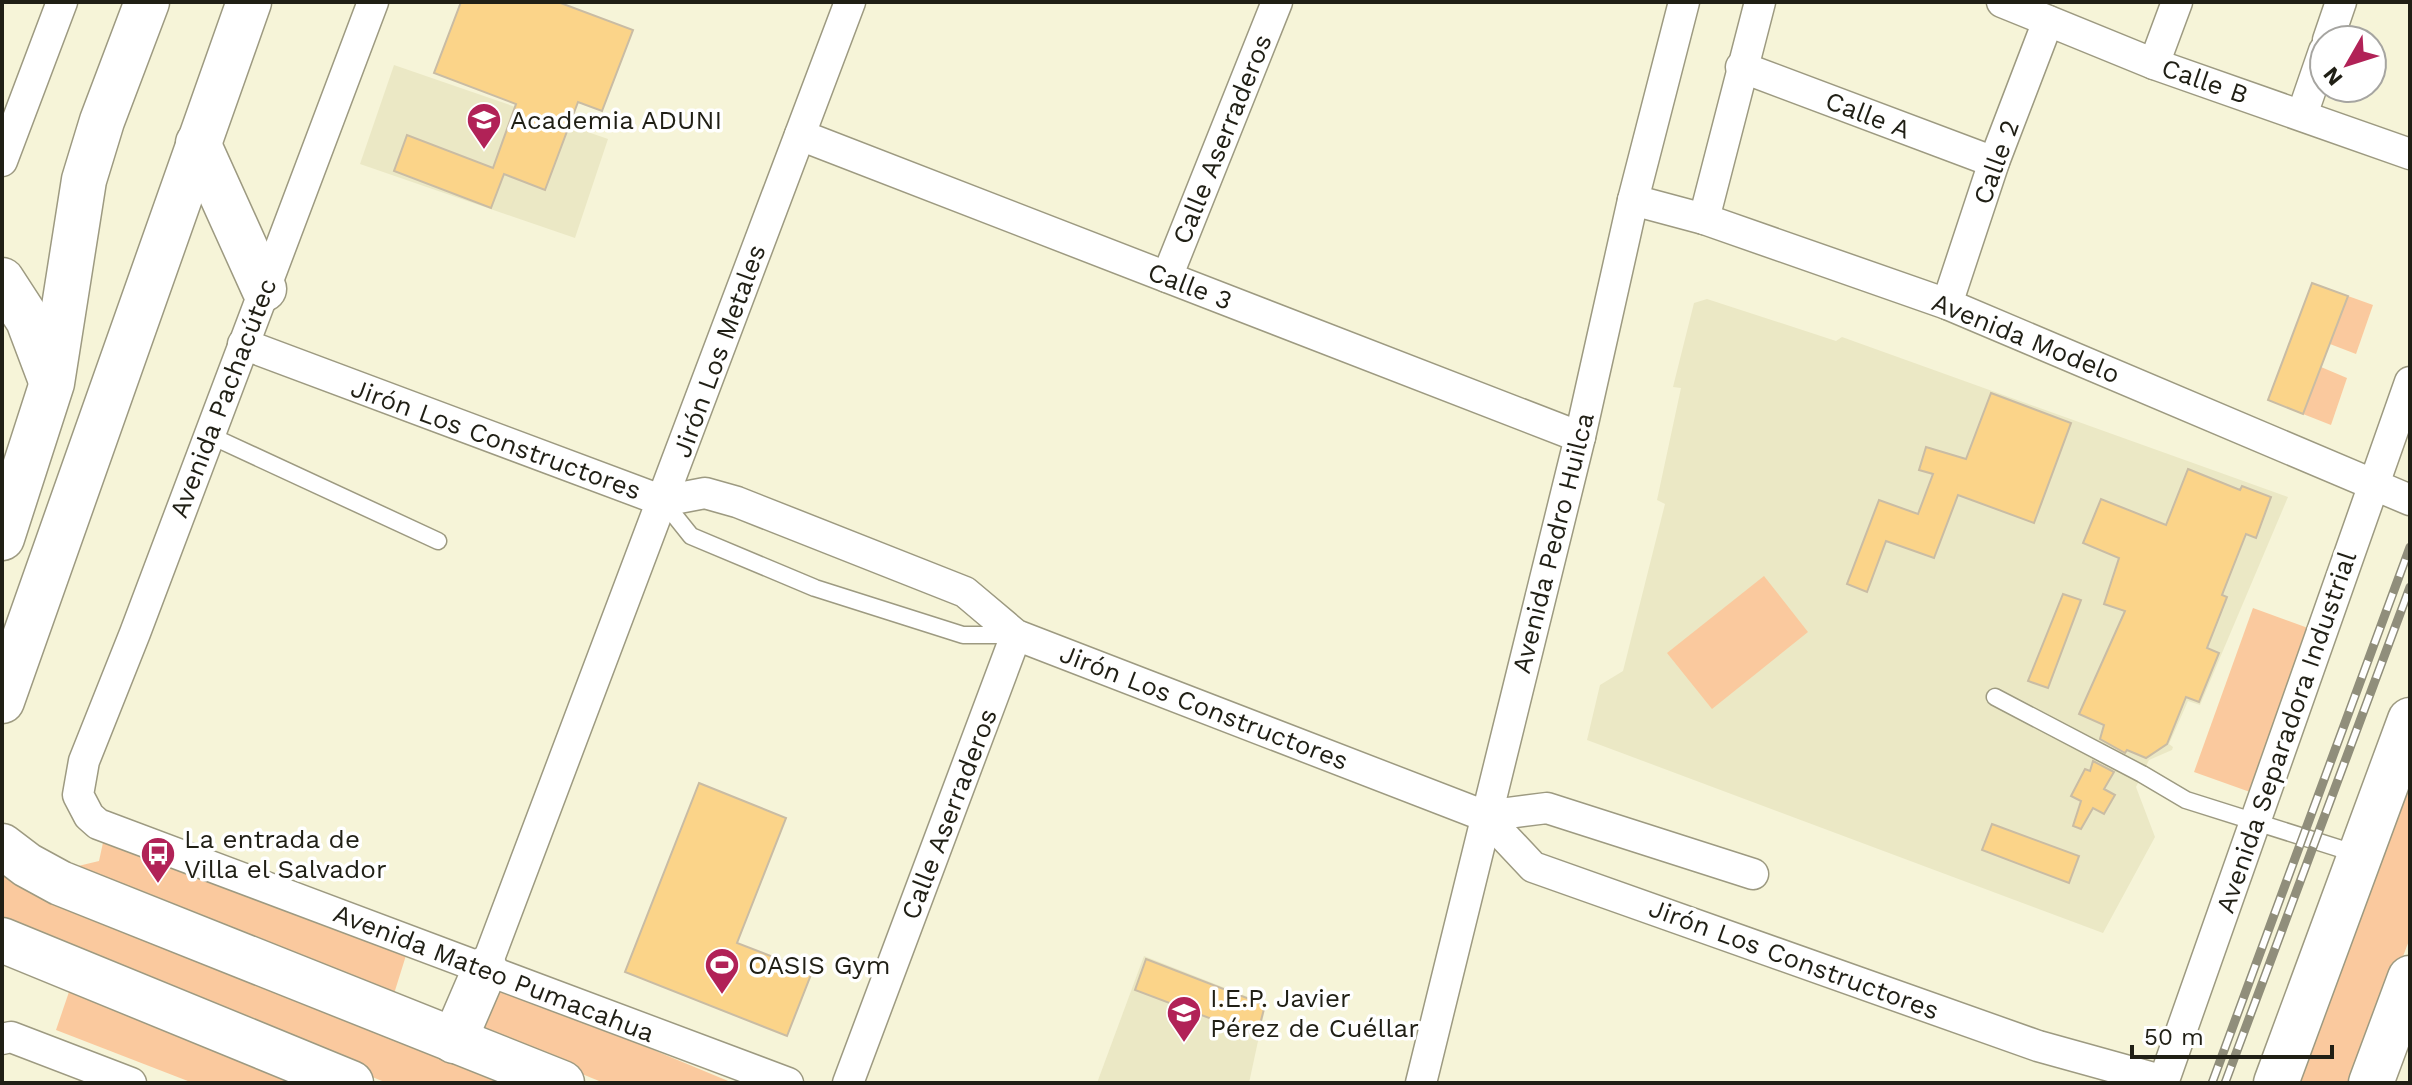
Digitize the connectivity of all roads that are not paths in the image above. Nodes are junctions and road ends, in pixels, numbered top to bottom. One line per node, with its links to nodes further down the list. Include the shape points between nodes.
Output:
1 (62, 2): 21 (street)
2 (147, 2): 31 (main road, via 84,180)
3 (249, 2): 19 (main road)
4 (373, 2): 27 (street, Avenida Pachacútec)
5 (850, 2): 18 (street, Jirón Los Metales)
6 (1277, 2): 25 (street, Calle Aserraderos)
7 (1684, 2): 23 (street, Avenida Pedro Huilca)
8 (1760, 2): 15 (street)
9 (2002, 2): 12 (street, Calle B)
10 (2177, 2): 14 (street)
11 (2341, 2): 13 (street)
12 (2048, 21): 14 (street, Calle B); 22 (street, Calle 2)
13 (2333, 24)
14 (2154, 64): 17 (street, Calle B)
15 (1741, 67): 22 (street, Calle A); 24 (street)
16 (2308, 98): 17 (street)
17 (2302, 115): 20 (street, Calle B)
18 (800, 135): 25 (street, Calle 3); 36 (street, Jirón Los Metales)
19 (198, 143): 27 (main road); 41 (main road)
20 (2410, 154)
21 (2, 161)
22 (1994, 162): 28 (street, Calle 2)
23 (1633, 200): 24 (street, Avenida Modelo); 33 (street, Avenida Pedro Huilca)
24 (1704, 219): 28 (street, Avenida Modelo)
25 (1167, 277): 33 (street, Calle 3)
26 (2, 280): 31 (main road, via 28,320)
27 (264, 289): 29 (street, Avenida Pachacútec)
28 (1947, 304): 34 (street, Avenida Modelo)
29 (243, 344): 32 (street, Avenida Pachacútec); 36 (street, Jirón Los Constructores)
30 (2410, 382): 34 (street, Avenida Separadora Industrial)
31 (52, 383): 37 (main road)
32 (209, 435): 38 (lane); 43 (street, Avenida Pachacútec, via 84,761)
33 (1580, 437): 44 (street, Avenida Pedro Huilca)
34 (2374, 484): 35 (street, Avenida Modelo); 45 (street, Avenida Separadora Industrial)
35 (2410, 500)
36 (663, 501): 39 (lane, via 691,536 815,588 963,635); 39 (street, Jirón Los Constructores, via 705,493 737,502 965,592); 50 (street, Jirón Los Metales)
37 (2, 538)
38 (438, 541)
39 (1016, 635): 44 (street, Jirón Los Constructores); 59 (street, Calle Aserraderos)
40 (1995, 697): 45 (lane, via 2186,800)
41 (2, 701)
42 (2410, 720): 47 (main road)
43 (78, 795): 50 (street, Avenida Mateo Pumacahua, via 98,824)
44 (1485, 816): 48 (street, via 1547,808); 54 (street, Jirón Los Constructores, via 1533,867 2038,1046); 60 (street, Avenida Pedro Huilca)
45 (2255, 822): 47 (lane); 54 (street, Avenida Separadora Industrial)
46 (2, 846): 53 (main road, via 60,883)
47 (2359, 855): 61 (main road)
48 (1753, 874)
49 (2, 940): 56 (main road)
50 (485, 969): 53 (main road); 58 (street, Avenida Mateo Pumacahua)
51 (2410, 978): 62 (main road)
52 (2, 1039): 55 (street, via 11,1037)
53 (454, 1041): 57 (main road)
54 (2163, 1082)
55 (131, 1083)
56 (351, 1083)
57 (562, 1083)
58 (788, 1083)
59 (848, 1083)
60 (1421, 1083)
61 (2276, 1083)
62 (2371, 1083)

